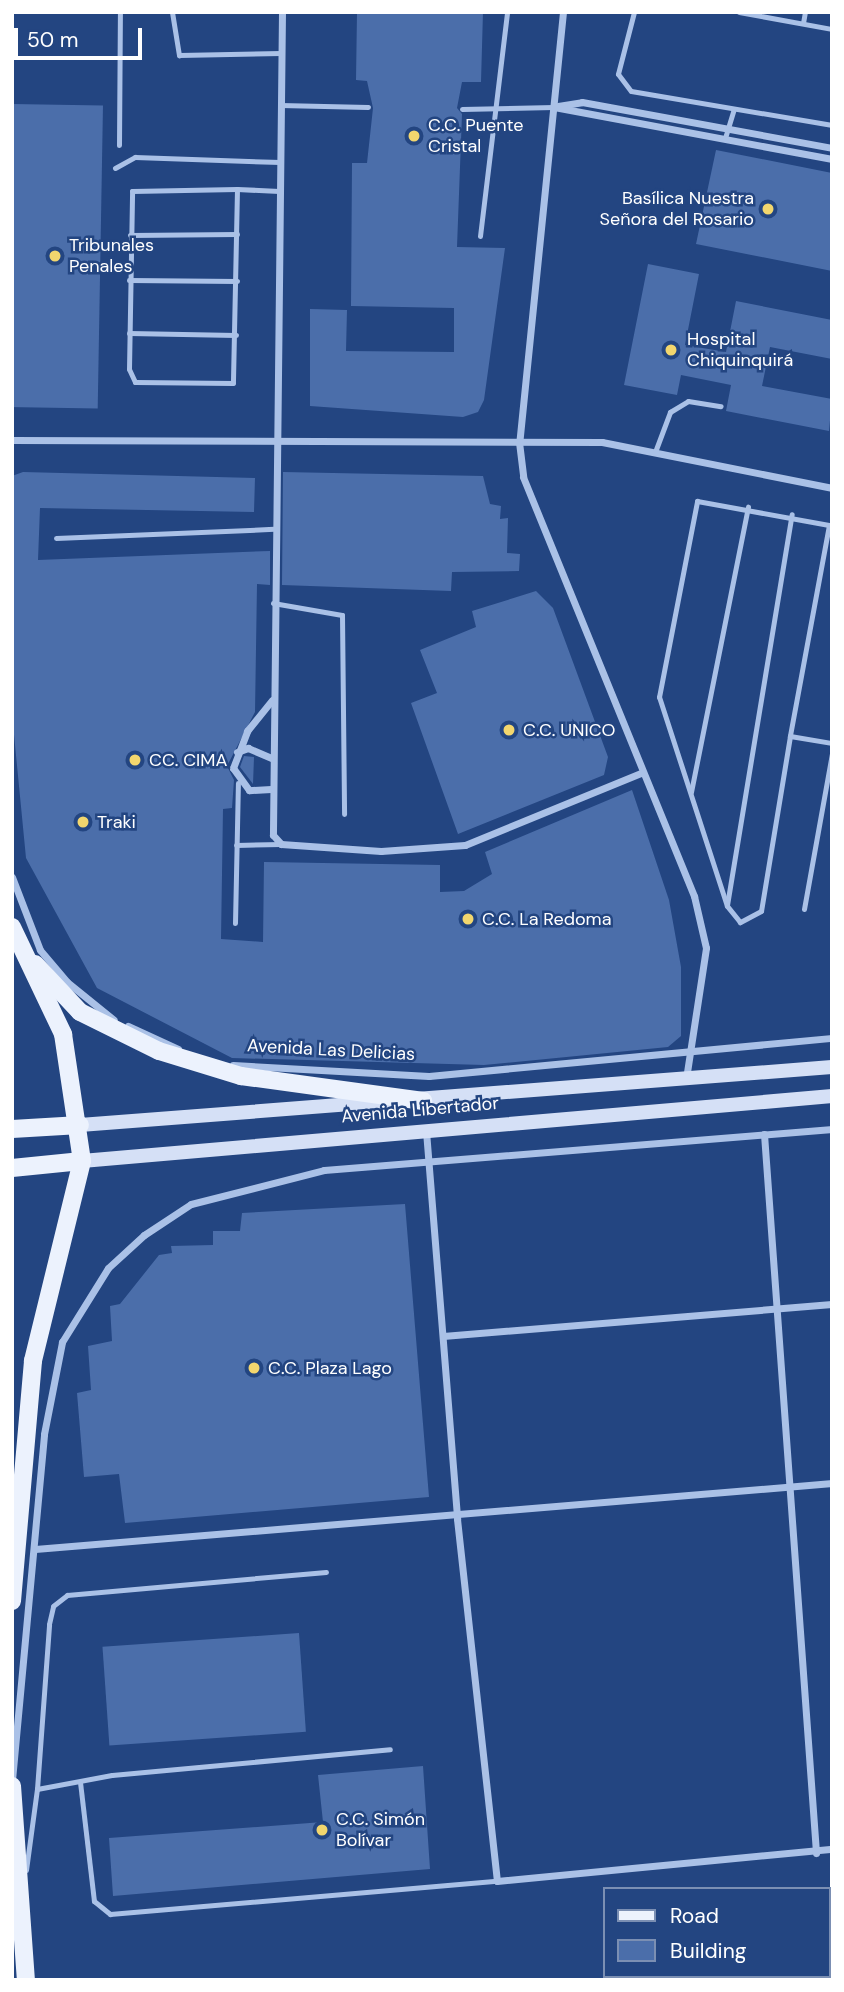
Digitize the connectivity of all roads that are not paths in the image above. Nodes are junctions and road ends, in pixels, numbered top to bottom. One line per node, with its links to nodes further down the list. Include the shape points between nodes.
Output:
1 (120, 12): 21 (lane)
2 (172, 12): 11 (lane, via 178,55)
3 (282, 12): 11 (street)
4 (507, 12): 17 (lane)
5 (564, 12): 14 (street)
6 (634, 12): 16 (lane, via 622,84 631,91)
7 (739, 12): 9 (lane)
8 (805, 12): 9 (lane)
9 (803, 23): 10 (lane)
10 (832, 29)
11 (281, 53): 12 (street)
12 (280, 105): 13 (lane); 24 (street)
13 (368, 107)
14 (554, 107): 17 (lane); 19 (street, via 582,102); 20 (street); 38 (street)
15 (462, 109): 17 (lane)
16 (734, 109): 18 (lane); 19 (lane)
17 (497, 110): 30 (lane)
18 (832, 125)
19 (727, 128): 20 (lane); 22 (street)
20 (725, 138): 23 (street)
21 (119, 145)
22 (832, 148)
23 (832, 159)
24 (279, 162): 25 (lane, via 135,157); 27 (street)
25 (115, 168)
26 (237, 189): 27 (lane); 28 (lane); 29 (lane, via 137,189 130,195)
27 (279, 191): 37 (street)
28 (237, 234): 29 (lane); 32 (lane)
29 (130, 235): 31 (lane)
30 (480, 236)
31 (130, 280): 32 (lane); 33 (lane)
32 (237, 281): 34 (lane)
33 (129, 333): 34 (lane); 34 (lane, via 135,382 227,387 236,377)
34 (236, 335)
35 (720, 406): 39 (lane, via 688,401 670,412)
36 (12, 440): 37 (street)
37 (276, 441): 38 (street); 43 (street)
38 (519, 442): 39 (street, via 602,442); 52 (street, via 523,477)
39 (655, 452): 40 (street)
40 (832, 488)
41 (748, 507): 42 (lane); 55 (lane); 55 (lane, via 704,499 693,506 659,697)
42 (792, 514): 47 (lane, via 829,525); 60 (lane)
43 (274, 529): 44 (lane); 45 (street)
44 (56, 538)
45 (273, 603): 46 (street); 56 (lane, via 342,615)
46 (272, 700): 49 (street); 51 (street)
47 (790, 736): 48 (lane); 60 (lane, via 761,911 740,922)
48 (832, 743)
49 (237, 752): 51 (street, via 248,748); 53 (street)
50 (832, 754): 61 (lane)
51 (272, 758): 54 (street)
52 (643, 772): 57 (street, via 465,845 381,851); 66 (street, via 694,896 706,948)
53 (238, 783): 54 (street, via 249,790); 58 (lane)
54 (271, 789): 57 (street, via 271,828)
55 (690, 795): 60 (lane)
56 (344, 814)
57 (281, 844): 58 (lane)
58 (236, 845): 62 (lane)
59 (12, 877): 66 (street, Avenida Las Delicias, via 40,950 67,982 112,1019 176,1048 243,1067 429,1076)
60 (727, 906)
61 (804, 909)
62 (235, 923)
63 (12, 927): 64 (main road)
64 (27, 956): 70 (main road, via 79,1012 159,1051 241,1076); 71 (main road, via 63,1034)
65 (832, 1038): 66 (street, Avenida Las Delicias)
66 (692, 1050): 68 (street)
67 (832, 1067): 68 (main road, Avenida Libertador)
68 (686, 1078): 70 (main road, Avenida Libertador)
69 (832, 1096): 74 (main road, Avenida Libertador)
70 (423, 1101): 71 (main road, Avenida Libertador)
71 (80, 1125): 72 (main road, Avenida Libertador); 77 (main road)
72 (12, 1129)
73 (832, 1129): 75 (street)
74 (426, 1131): 76 (street); 77 (main road, Avenida Libertador)
75 (764, 1135): 76 (street); 80 (street)
76 (429, 1160): 81 (street); 85 (street, via 324,1170 191,1204 144,1235 108,1268 62,1342)
77 (82, 1161): 78 (main road, Avenida Libertador); 87 (main road, via 33,1362)
78 (12, 1168)
79 (832, 1304): 80 (street)
80 (775, 1309): 81 (street); 83 (street)
81 (443, 1336): 84 (street)
82 (832, 1483): 83 (street)
83 (794, 1487): 84 (street); 94 (street)
84 (457, 1519): 85 (street); 95 (street)
85 (35, 1549): 89 (street)
86 (326, 1572): 92 (lane, via 67,1595 53,1606 49,1624)
87 (12, 1601)
88 (390, 1749): 90 (lane)
89 (12, 1780)
90 (80, 1782): 92 (lane); 95 (lane, via 94,1901 110,1914)
91 (12, 1786): 96 (main road)
92 (37, 1789): 96 (lane)
93 (832, 1849): 94 (street)
94 (816, 1853): 95 (street)
95 (497, 1881)
96 (20, 1908): 97 (main road)
97 (25, 1973)

